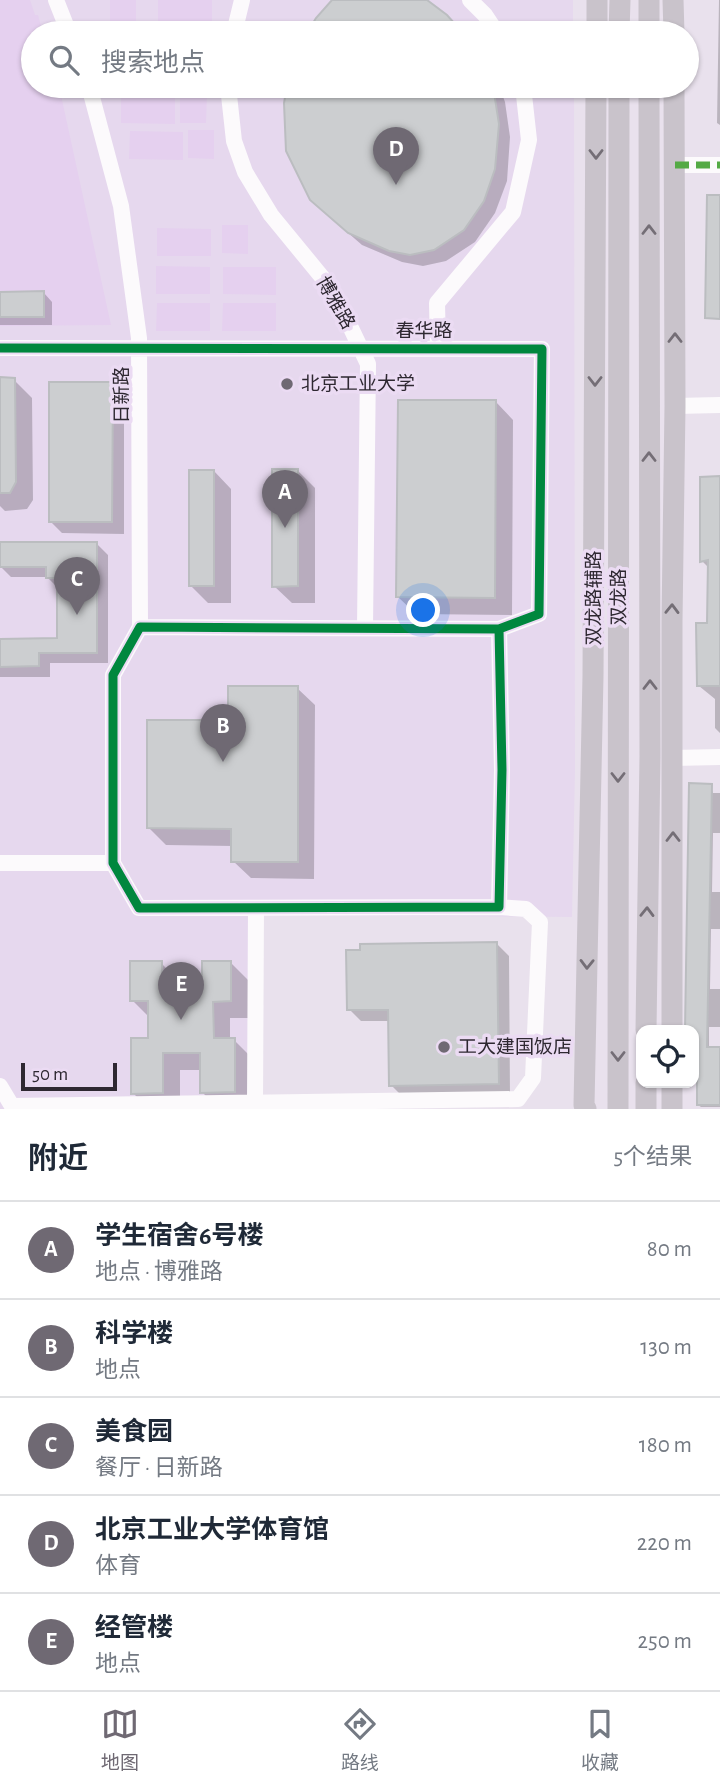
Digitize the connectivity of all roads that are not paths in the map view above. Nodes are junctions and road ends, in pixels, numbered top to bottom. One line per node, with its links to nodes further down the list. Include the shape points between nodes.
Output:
1 (56, 0): 8 (street)
2 (242, 0): 9 (street)
3 (470, 0): 10 (street)
4 (597, 0): 11 (main road)
5 (620, 0): 12 (main road)
6 (649, 0): 13 (main road)
7 (673, 0): 14 (main road)
8 (64, 21)
9 (237, 21)
10 (489, 21)
11 (597, 21)
12 (619, 21)
13 (649, 21)
14 (674, 21)
15 (92, 98): 27 (street, 日新路, via 121,206)
16 (229, 98): 25 (street, 博雅路, via 234,141 246,172 271,215 326,282)
17 (524, 98): 26 (street, via 529,140 513,212 437,303)
18 (596, 98): 31 (main road, 双龙路辅路, one-way to 31)
19 (619, 98): 30 (main road, 双龙路)
20 (649, 98): 44 (main road, 双龙路, one-way to 20)
21 (674, 98): 22 (main road)
22 (675, 165): 23 (street); 29 (main road, one-way to 22)
23 (720, 165)
24 (0, 348): 27 (street, 春华路)
25 (359, 348): 26 (street, 春华路); 27 (street, 春华路); 33 (street, 博雅路, via 368,364)
26 (438, 348): 34 (street, 春华路, via 542,349 539,614)
27 (139, 349): 32 (street, 日新路)
28 (720, 405): 29 (street)
29 (675, 406): 36 (main road, one-way to 29)
30 (619, 513): 31 (main road); 43 (main road, 双龙路, one-way to 43)
31 (594, 581): 37 (main road, 双龙路辅路)
32 (140, 626): 33 (street); 39 (street, via 113,675)
33 (365, 626): 34 (street)
34 (499, 629): 41 (street)
35 (720, 757): 36 (street)
36 (673, 758): 40 (main road, one-way to 36)
37 (590, 822): 43 (main road); 51 (main road, 双龙路辅路, one-way to 51)
38 (0, 863): 39 (street)
39 (113, 863): 42 (street, via 139,908)
40 (672, 905): 44 (main road); 46 (main road)
41 (499, 907): 42 (street); 50 (street, via 526,909 540,922 533,1078 518,1099)
42 (256, 908): 50 (street)
43 (617, 939): 52 (main road, 双龙路, one-way to 52)
44 (646, 980): 45 (main road, 双龙路)
45 (646, 1025)
46 (672, 1025)
47 (0, 1086): 50 (street, via 12,1106)
48 (646, 1088): 53 (main road)
49 (672, 1088): 54 (main road)
50 (255, 1103)
51 (586, 1109)
52 (618, 1109)
53 (646, 1109)
54 (672, 1109)

